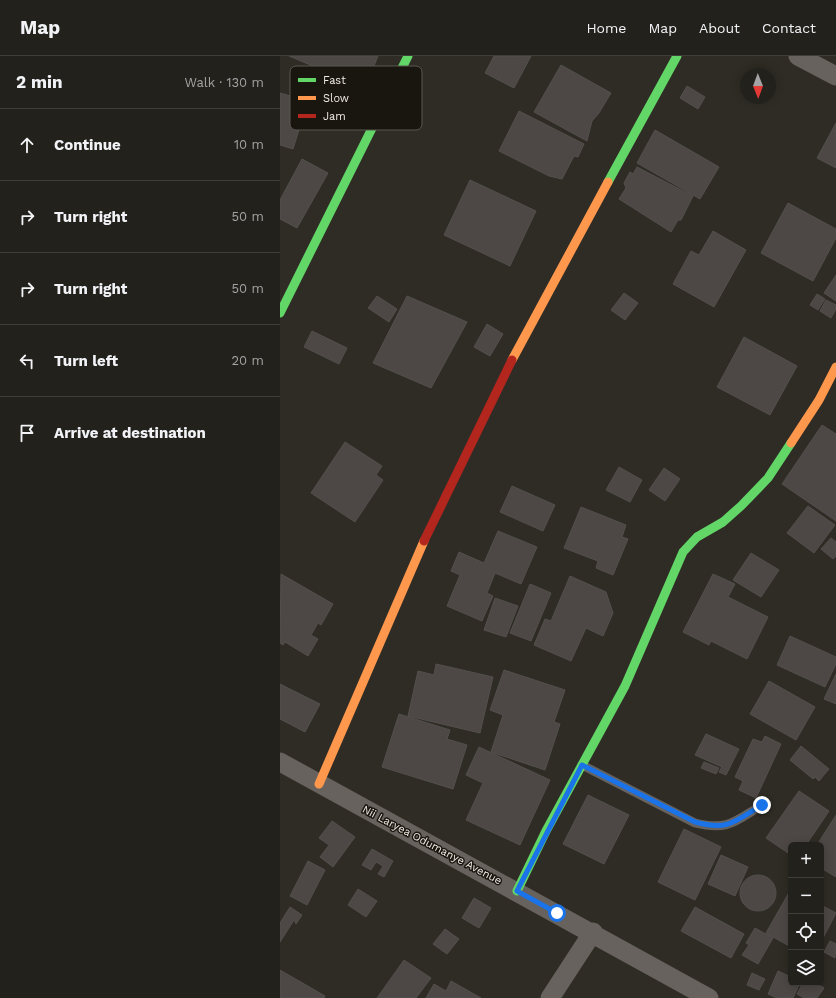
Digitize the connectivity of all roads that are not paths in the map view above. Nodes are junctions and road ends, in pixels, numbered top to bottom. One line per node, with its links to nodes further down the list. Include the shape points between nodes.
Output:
1 (408, 56): 4 (street)
2 (676, 56): 11 (street, via 518,348 415,558)
3 (798, 56): 5 (street)
4 (403, 66)
5 (836, 76)
6 (371, 130): 7 (street)
7 (280, 313)
8 (836, 367): 10 (street, via 768,478 723,522 697,537 683,552 624,686)
9 (280, 762): 11 (street, Nii Laryea Odumanye Avenue)
10 (582, 765): 12 (lane, via 695,822 712,827 728,825); 13 (street)
11 (318, 784): 13 (street, Nii Laryea Odumanye Avenue)
12 (762, 805)
13 (517, 891): 14 (street, Nii Laryea Odumanye Avenue)
14 (593, 932): 15 (street); 16 (street, Nii Laryea Odumanye Avenue)
15 (550, 998)
16 (709, 998)

